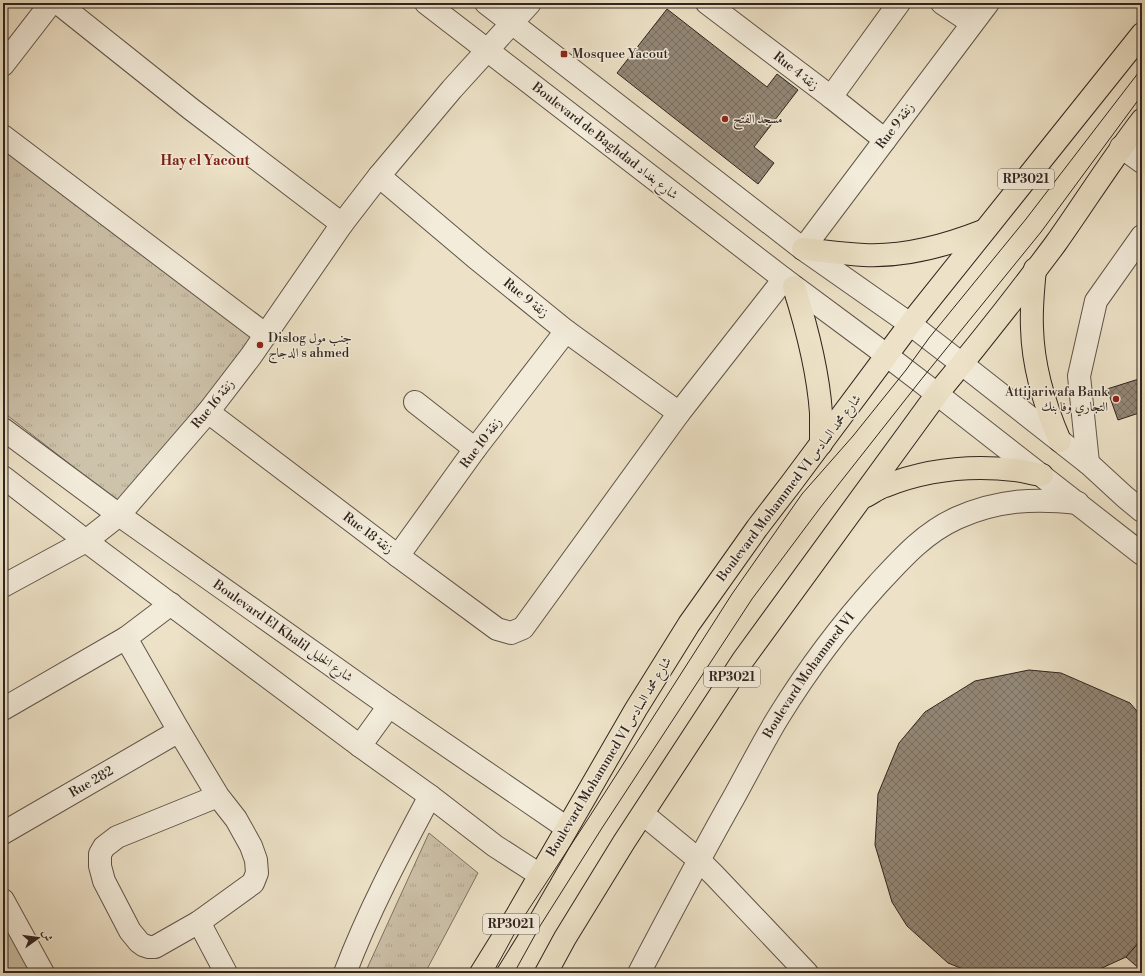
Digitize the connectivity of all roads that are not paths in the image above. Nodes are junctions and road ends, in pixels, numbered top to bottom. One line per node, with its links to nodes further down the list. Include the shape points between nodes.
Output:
1 (50, 3): 14 (street)
2 (58, 3): 22 (street)
3 (426, 3): 13 (street, Boulevard de Baghdad شارع بغداد)
4 (486, 3): 10 (street)
5 (530, 3): 10 (street, Rue 16 زنقة)
6 (707, 3): 15 (street, Rue 4 زنقة)
7 (899, 3): 15 (street)
8 (942, 3): 11 (street)
9 (988, 3): 11 (street, Rue 9 زنقة)
10 (512, 22): 13 (street, Rue 16 زنقة); 25 (street)
11 (972, 23): 18 (street, Rue 9 زنقة)
12 (1142, 34): 23 (main road, Boulevard Mohammed VI شارع محمد السادس / RP3021)
13 (487, 50): 21 (street, Rue 16 زنقة); 27 (street, Boulevard de Baghdad شارع بغداد)
14 (3, 65)
15 (831, 97): 18 (street, Rue 4 زنقة)
16 (1142, 120): 19 (main road, RP3021)
17 (3, 136): 30 (street)
18 (885, 140): 25 (street, Rue 9 زنقة)
19 (1121, 147): 20 (street); 26 (main road, RP3021, via 1056,243)
20 (1142, 162)
21 (378, 176): 22 (street, Rue 16 زنقة); 29 (street, Rue 9 زنقة)
22 (342, 224): 30 (street, Rue 16 زنقة)
23 (984, 231): 25 (main road, via 955,242 895,254 864,255); 28 (main road, Boulevard Mohammed VI شارع محمد السادس / RP3021)
24 (1142, 236): 41 (street, via 1096,301 1080,376)
25 (803, 248): 28 (street)
26 (1035, 269): 32 (main road, RP3021); 38 (main road, via 1032,328 1035,357 1048,414)
27 (789, 283): 31 (street, Boulevard de Baghdad شارع بغداد); 36 (street); 39 (main road, via 804,317 812,348)
28 (910, 324): 31 (main road, Boulevard Mohammed VI شارع محمد السادس / RP3021); 32 (street)
29 (566, 331): 36 (street, Rue 9 زنقة); 40 (street, Rue 10 زنقة)
30 (266, 335): 35 (street, Rue 16 زنقة)
31 (887, 356): 33 (street, Boulevard de Baghdad شارع بغداد); 39 (main road, Boulevard Mohammed VI شارع محمد السادس / RP3021)
32 (962, 364): 33 (main road, RP3021); 38 (street)
33 (938, 394): 42 (street, Boulevard de Baghdad شارع بغداد); 44 (main road, RP3021)
34 (414, 402): 40 (street)
35 (208, 412): 47 (street, Rue 16 زنقة); 50 (street, Rue 18 زنقة)
36 (679, 413): 50 (street, Rue 18 زنقة, via 523,628 511,633 497,629)
37 (3, 429): 47 (street, Boulevard El Khalil شارع الخليل)
38 (1060, 441): 41 (street)
39 (821, 444): 61 (main road, Boulevard Mohammed VI شارع محمد السادس / RP3021, via 689,624)
40 (476, 450): 50 (street, Rue 10 زنقة)
41 (1088, 463): 46 (street)
42 (1042, 475): 44 (main road, via 988,468 935,472 883,486); 45 (street, Boulevard de Baghdad شارع بغداد)
43 (3, 477): 48 (street)
44 (861, 499): 60 (main road, RP3021, via 743,660)
45 (1078, 503): 49 (street, Boulevard de Baghdad شارع بغداد); 63 (street, Boulevard Mohammed VI, via 1028,500 980,509 956,518 915,546 863,600 805,676 779,716)
46 (1142, 511)
47 (119, 515): 48 (street, Rue 16 زنقة); 54 (street, Boulevard El Khalil شارع الخليل)
48 (86, 541): 51 (street, Rue 16 زنقة); 52 (street)
49 (1142, 554)
50 (398, 556)
51 (3, 586)
52 (171, 604): 53 (street); 57 (street)
53 (126, 638): 55 (street); 56 (street)
54 (389, 706): 57 (street); 61 (street, Boulevard El Khalil شارع الخليل)
55 (3, 709)
56 (179, 731): 58 (street); 62 (street, Rue 282)
57 (360, 746): 59 (street)
58 (218, 796): 66 (street, via 236,819 251,846 256,860 256,873 253,883); 66 (street, via 117,837 104,847 100,854 104,881 130,931 143,945 155,947)
59 (430, 796): 64 (street, via 495,846); 69 (street, via 368,916)
60 (643, 814): 63 (street); 71 (main road, RP3021, via 565,938)
61 (567, 828): 64 (main road, Boulevard Mohammed VI شارع محمد السادس / RP3021)
62 (3, 833)
63 (699, 860): 72 (street, Boulevard Mohammed VI); 73 (street)
64 (540, 875): 70 (main road, Boulevard Mohammed VI شارع محمد السادس / RP3021)
65 (3, 900): 67 (street)
66 (199, 922): 68 (street)
67 (43, 973)
68 (226, 973)
69 (345, 973)
70 (481, 973)
71 (546, 973)
72 (639, 973)
73 (807, 973)

